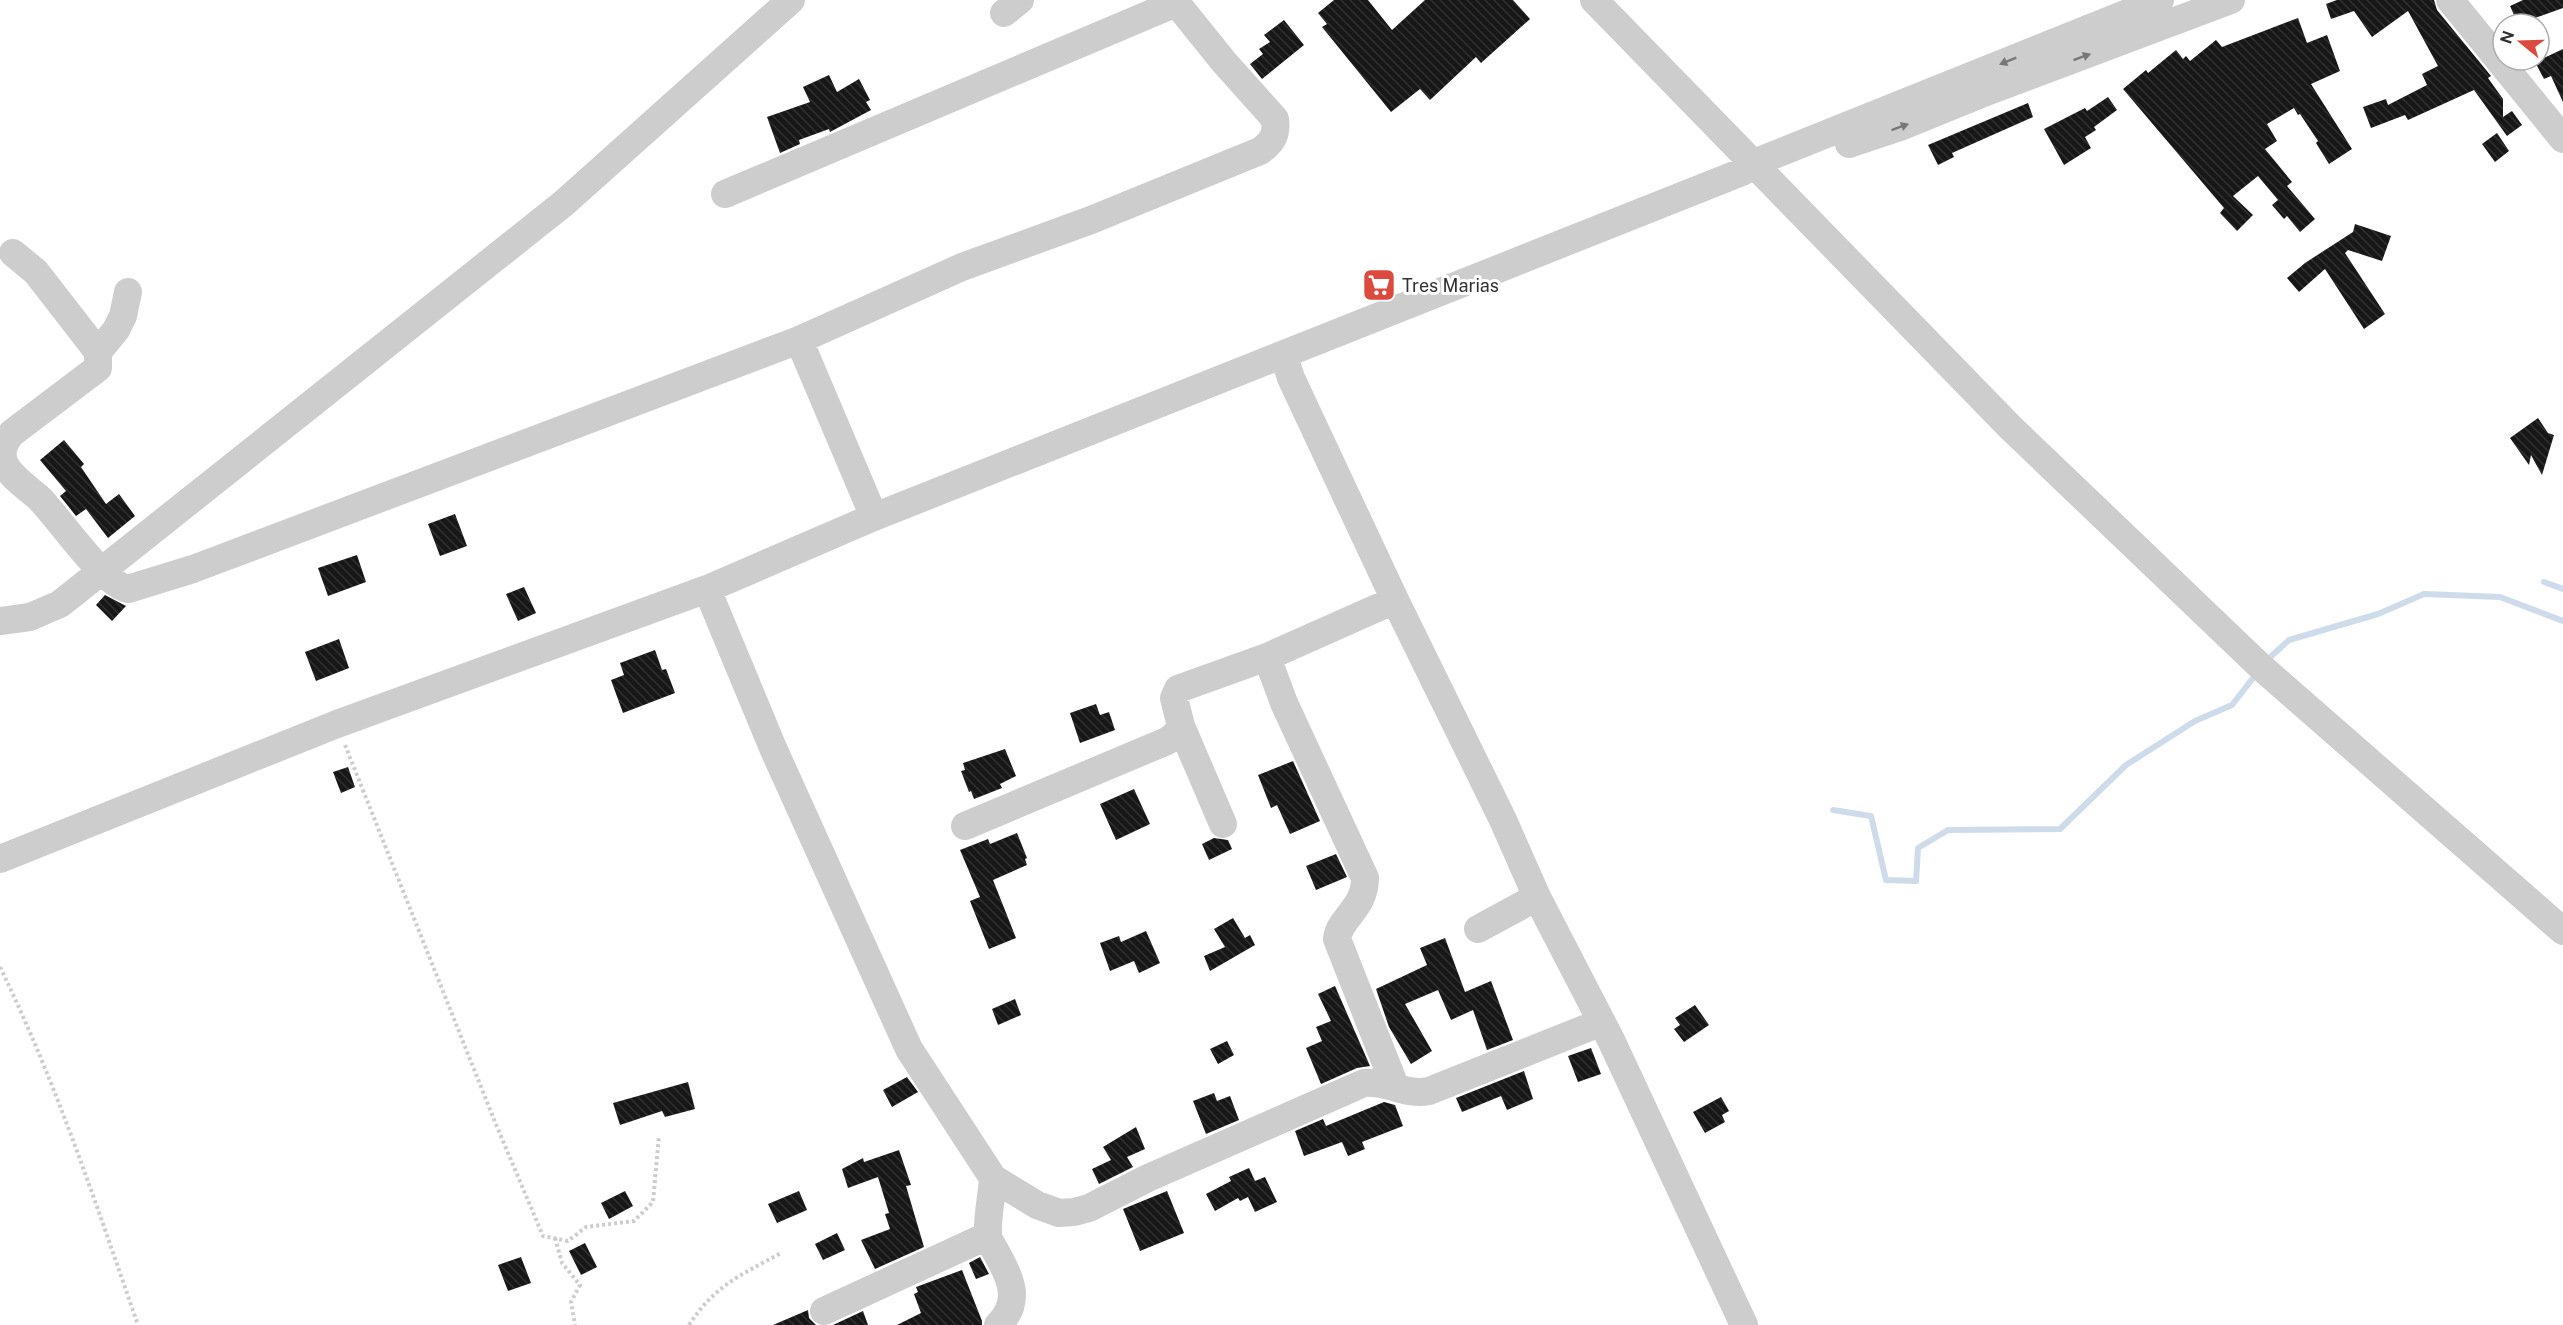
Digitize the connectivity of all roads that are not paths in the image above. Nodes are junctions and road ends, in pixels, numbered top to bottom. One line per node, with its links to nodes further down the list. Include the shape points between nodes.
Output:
1 (791, 0): 17 (street, via 564,203)
2 (1594, 0): 9 (street)
3 (2160, 0): 7 (street)
4 (2231, 0): 7 (street)
5 (2450, 0): 8 (street)
6 (1175, 1): 10 (street); 13 (street, via 1275,119 1274,138 1269,145 1091,220 962,267)
7 (2120, 29): 9 (street)
8 (2558, 125)
9 (1754, 169): 15 (street); 28 (street, via 2011,428 2244,650)
10 (725, 194)
11 (12, 253): 14 (street, via 36,272)
12 (128, 292): 14 (street, via 123,316)
13 (799, 340): 16 (street); 17 (street, via 193,569 128,589 117,585)
14 (98, 352): 17 (street, via 95,371 12,433 3,456 7,469 55,514)
15 (1284, 356): 16 (street); 19 (street)
16 (874, 517): 18 (street)
17 (101, 570): 20 (street, via 46,612)
18 (707, 589): 25 (street, via 337,724); 31 (street, via 773,748 909,1049)
19 (1395, 600): 21 (street); 26 (street)
20 (0, 621)
21 (1267, 657): 22 (street, via 1178,689 1174,698); 30 (street, via 1284,703 1365,878 1360,903 1337,939)
22 (1181, 726): 23 (street); 24 (street, via 1167,741)
23 (1223, 824)
24 (965, 826)
25 (0, 859)
26 (1537, 897): 27 (street); 29 (street)
27 (1478, 929)
28 (2563, 931)
29 (1602, 1022): 30 (street, via 1429,1091 1410,1092); 35 (street)
30 (1395, 1086): 31 (street, via 1364,1083 1074,1212 1047,1209)
31 (993, 1178): 32 (street)
32 (987, 1236): 33 (street); 34 (street, via 1005,1267 1012,1295 1012,1307)
33 (824, 1311)
34 (998, 1325)
35 (1744, 1325)

